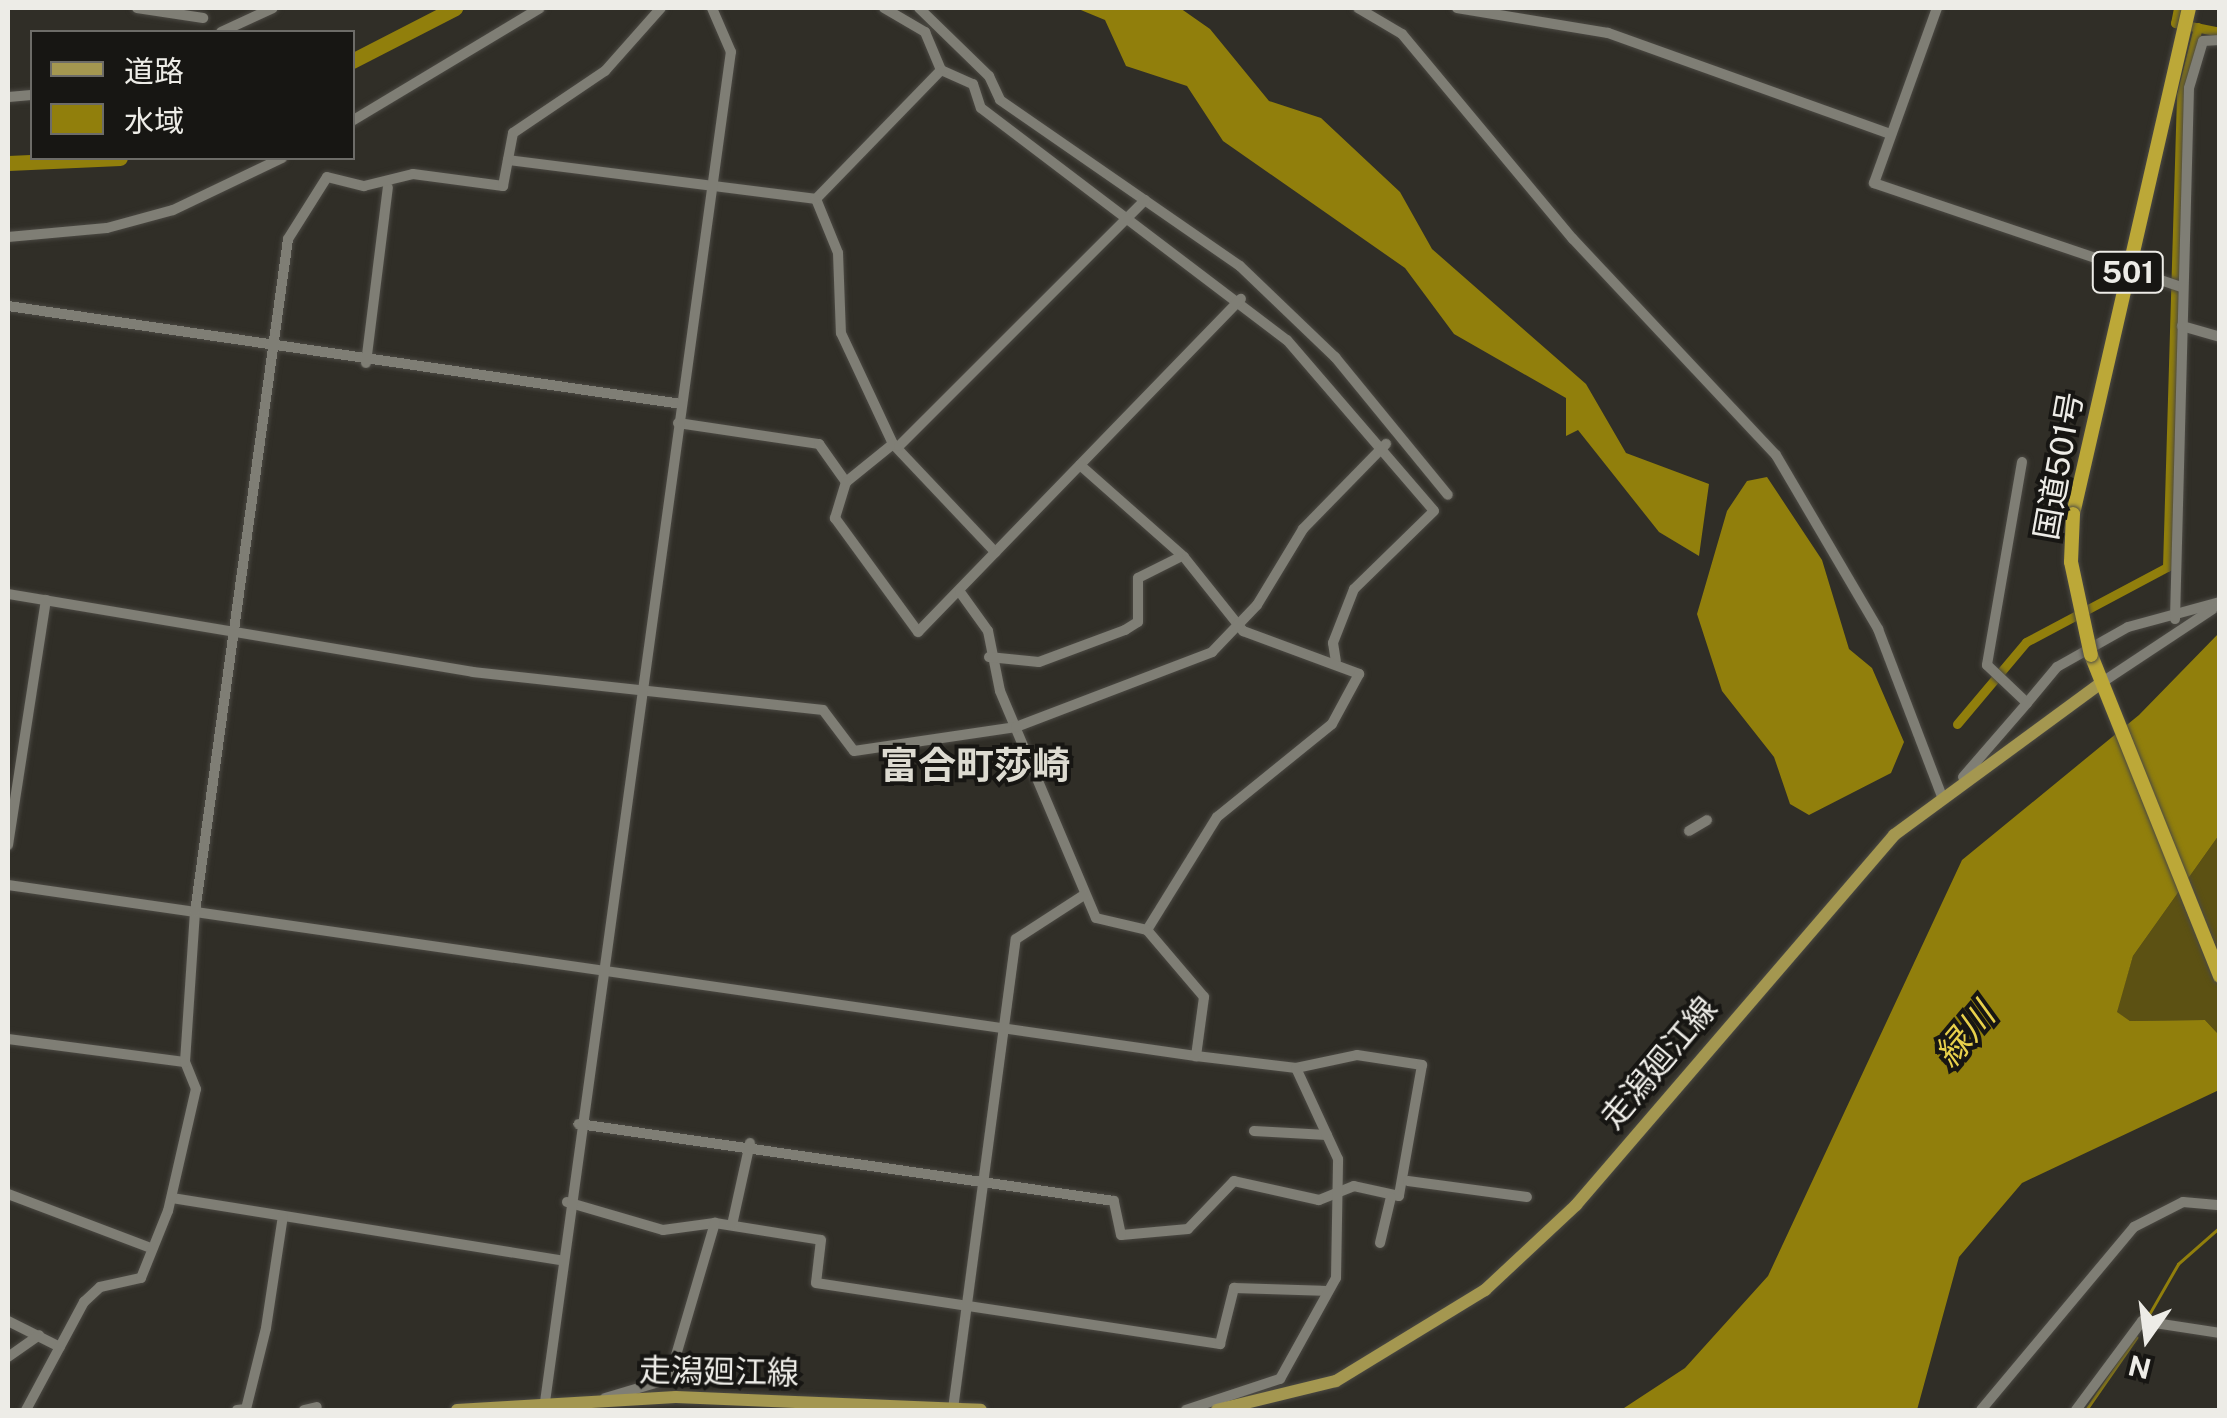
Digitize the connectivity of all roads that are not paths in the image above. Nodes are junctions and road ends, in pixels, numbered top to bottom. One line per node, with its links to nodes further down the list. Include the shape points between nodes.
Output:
1 (137, 8): 11 (street)
2 (273, 8): 14 (street)
3 (540, 8): 17 (street)
4 (662, 8): 20 (street, via 605,70 513,133)
5 (712, 8): 22 (street, via 731,52)
6 (884, 8): 16 (street, via 925,32)
7 (919, 8): 24 (street, via 977,65 1000,100)
8 (1358, 8): 59 (street, via 1402,34 1552,214 1776,455 1878,629)
9 (1456, 8): 18 (street, via 1608,32)
10 (1937, 8): 18 (street)
11 (178, 11): 12 (street)
12 (203, 18)
13 (2187, 20): 27 (highway, 国道501号 / 501)
14 (224, 30)
15 (2220, 40): 28 (street, via 2203,41 2188,88)
16 (941, 70): 23 (street); 25 (street, via 973,84 981,108)
17 (355, 119)
18 (1888, 133): 27 (street, via 1874,184)
19 (278, 160): 26 (street, via 172,210 107,228)
20 (508, 160): 21 (street, via 503,186 413,174); 22 (street)
21 (388, 187): 33 (street, via 328,177 288,239); 34 (street)
22 (712, 187): 23 (street); 35 (street)
23 (816, 199): 38 (street, via 838,253 841,334)
24 (1145, 200): 25 (street); 42 (street, via 1295,317)
25 (1130, 214): 29 (street); 38 (street)
26 (8, 237)
27 (2128, 270): 28 (street); 55 (highway, 国道501号 / 501, bridge, via 2073,514 2072,576)
28 (2176, 286): 31 (street)
29 (1241, 299): 37 (street); 40 (street)
30 (8, 306): 33 (street)
31 (2182, 326): 32 (street); 49 (street)
32 (2220, 337)
33 (272, 349): 34 (street); 51 (street)
34 (366, 363): 35 (street)
35 (681, 404): 36 (street)
36 (678, 423): 41 (street, via 819,444); 54 (street)
37 (1386, 444): 50 (street, via 1303,528); 53 (street, via 1434,511 1354,589 1333,642)
38 (896, 445): 41 (street); 43 (street)
39 (2022, 462): 56 (street, via 1987,666)
40 (1080, 465): 43 (street); 44 (street)
41 (846, 482): 45 (street, via 839,528 918,632)
42 (1448, 495)
43 (995, 552): 45 (street)
44 (1184, 557): 50 (street); 52 (street, via 1138,578 1138,622 1125,630 1039,662)
45 (960, 592): 52 (street, via 988,631)
46 (8, 594): 47 (street)
47 (46, 600): 51 (street); 62 (street)
48 (2220, 603): 49 (street); 55 (street)
49 (2175, 619): 56 (street, via 2128,627 2071,659)
50 (1235, 625): 53 (street, via 1293,657); 57 (street, via 1212,652)
51 (234, 633): 54 (street, via 473,672); 65 (street)
52 (989, 657): 57 (street)
53 (1336, 662): 66 (street, via 1359,674 1347,707 1217,816)
54 (642, 685): 57 (street, via 823,710 854,750); 67 (street)
55 (2102, 686): 58 (main road, 走潟廻江線); 68 (highway, 国道501号 / 501)
56 (2027, 703): 58 (street)
57 (1016, 727): 64 (street)
58 (1963, 777): 59 (main road, 走潟廻江線)
59 (1941, 794): 108 (main road, 走潟廻江線, via 1833,897 1576,1204 1485,1290 1336,1380)
60 (1706, 820): 61 (street)
61 (1689, 831)
62 (8, 846)
63 (8, 884): 65 (street)
64 (1084, 895): 66 (street, via 1104,923); 69 (street, via 1016,939)
65 (194, 912): 67 (street); 72 (street)
66 (1147, 930): 71 (street, via 1204,996)
67 (602, 972): 69 (street); 74 (street)
68 (2220, 976)
69 (1004, 1025): 71 (street); 78 (street)
70 (8, 1039): 72 (street)
71 (1196, 1056): 73 (street)
72 (185, 1062): 84 (street, via 196,1089)
73 (1296, 1068): 76 (street); 79 (street, via 1357,1054 1422,1064)
74 (579, 1124): 77 (street); 85 (street)
75 (1254, 1131): 76 (street)
76 (1327, 1134): 80 (street)
77 (750, 1143): 78 (street); 89 (street)
78 (984, 1181): 80 (street, via 1114,1201 1121,1235 1188,1229 1234,1181 1319,1200); 94 (street)
79 (1408, 1181): 82 (street); 83 (street)
80 (1341, 1188): 82 (street); 93 (street, via 1341,1260)
81 (8, 1194): 91 (street)
82 (1391, 1197): 90 (street)
83 (1527, 1197)
84 (172, 1198): 87 (street); 91 (street)
85 (567, 1202): 88 (street, via 663,1230); 92 (street)
86 (2219, 1205): 109 (street, via 2183,1202 2134,1227)
87 (283, 1216): 92 (street); 104 (street, via 262,1344 246,1409)
88 (715, 1223): 89 (street); 100 (street, via 669,1379)
89 (732, 1225): 94 (street, via 821,1240 816,1283)
90 (1380, 1243)
91 (151, 1248): 98 (street, via 141,1278 100,1287)
92 (560, 1260): 101 (street)
93 (1327, 1291): 94 (street, via 1234,1288 1220,1344); 107 (street, via 1280,1380)
94 (966, 1307): 102 (street)
95 (8, 1322): 97 (street)
96 (2220, 1333): 110 (street, via 2142,1322)
97 (39, 1336): 98 (street); 99 (street)
98 (60, 1347): 103 (street)
99 (8, 1356)
100 (600, 1399): 101 (main road, 走潟廻江線); 102 (main road, 走潟廻江線)
101 (545, 1402): 105 (main road, 走潟廻江線)
102 (953, 1409): 106 (main road, 走潟廻江線)
103 (26, 1410)
104 (237, 1410)
105 (457, 1410)
106 (981, 1410)
107 (1186, 1410)
108 (1217, 1410)
109 (1982, 1410)
110 (2076, 1410)

